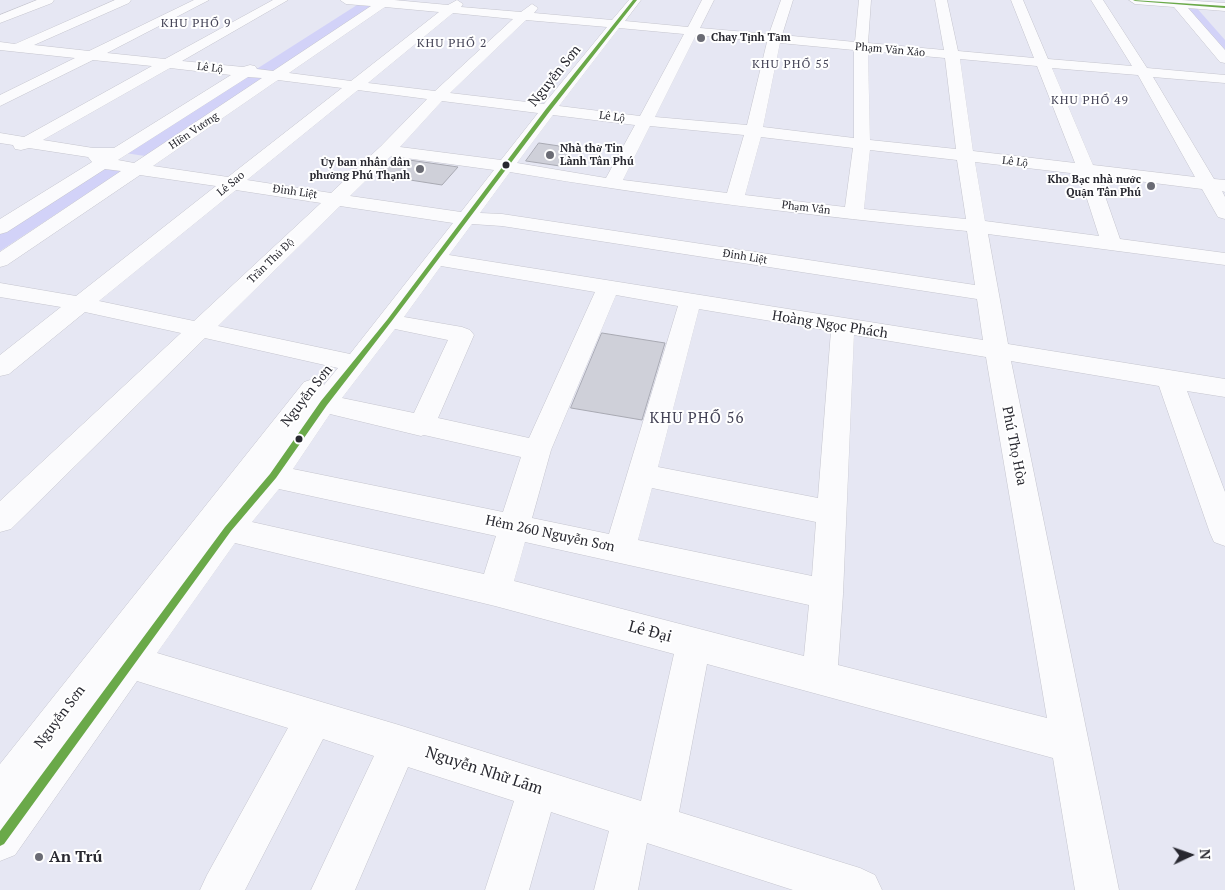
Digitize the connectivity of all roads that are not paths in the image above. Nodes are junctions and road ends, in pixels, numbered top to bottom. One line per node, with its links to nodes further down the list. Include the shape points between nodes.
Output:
1 (48, 0): 24 (street)
2 (124, 0): 29 (street)
3 (203, 0): 32 (street)
4 (282, 0): 36 (street)
5 (540, 0): 21 (street, Trần Thủ Độ)
6 (635, 0): 22 (street, Nguyễn Sơn)
7 (708, 0): 25 (street)
8 (787, 0): 26 (street)
9 (865, 0): 28 (street)
10 (941, 0): 30 (street, Phú Thọ Hòa)
11 (1017, 0): 35 (street)
12 (1097, 0): 38 (street)
13 (1135, 0): 14 (street)
14 (1153, 1): 16 (street)
15 (386, 2): 18 (street, Phạm Văn Xảo); 19 (street, Phạm Văn Xảo); 39 (street, Hiền Vương)
16 (1177, 2): 17 (street); 34 (street)
17 (1199, 2): 20 (street); 23 (street)
18 (351, 3)
19 (457, 5): 21 (street, Phạm Văn Xảo); 41 (street, Lê Sao)
20 (1225, 7)
21 (524, 16): 22 (street, Phạm Văn Xảo); 42 (street, Trần Thủ Độ)
22 (611, 16): 25 (street, Phạm Văn Xảo); 44 (street, Nguyễn Sơn)
23 (1214, 18)
24 (0, 19)
25 (691, 32): 26 (street, Phạm Văn Xảo); 45 (street)
26 (774, 39): 28 (street, Phạm Văn Xảo); 46 (street)
27 (0, 46): 29 (street, Lê Lộ)
28 (861, 47): 30 (street, Phạm Văn Xảo); 48 (street)
29 (17, 48): 31 (street); 32 (street, Lê Lộ)
30 (952, 55): 35 (street, Phạm Văn Xảo); 51 (street, Phú Thọ Hòa)
31 (0, 56)
32 (92, 56): 36 (street, Lê Lộ); 43 (street)
33 (269, 57): 37 (street, Hiền Vương)
34 (1225, 59)
35 (1043, 63): 38 (street, Phạm Văn Xảo); 55 (street)
36 (168, 64): 37 (street, Lê Lộ); 47 (street)
37 (245, 72): 39 (street, Lê Lộ); 52 (street, Hiền Vương)
38 (1142, 72): 40 (street, Phạm Văn Xảo); 58 (street)
39 (275, 76): 41 (street, Lê Lộ); 53 (street, Hiền Vương)
40 (1225, 79)
41 (354, 86): 42 (street, Lê Lộ); 56 (street, Lê Sao)
42 (438, 96): 44 (street, Lê Lộ); 50 (street, Trần Thủ Độ)
43 (0, 101)
44 (539, 108): 45 (street, Lê Lộ); 54 (street, Nguyễn Sơn)
45 (644, 121): 46 (street, Lê Lộ); 57 (street)
46 (754, 131): 48 (street, Lê Lộ); 60 (street)
47 (27, 142): 49 (street, Đinh Liệt); 52 (street, Đinh Liệt)
48 (862, 144): 51 (street, Lê Lộ); 63 (street)
49 (3, 146)
50 (387, 150): 54 (street, Phạm Vấn); 59 (street, Trần Thủ Độ)
51 (965, 156): 55 (street, Lê Lộ); 64 (street, Phú Thọ Hòa)
52 (105, 157): 53 (street, Đinh Liệt); 65 (street, Hiền Vương)
53 (145, 164): 56 (street, Đinh Liệt); 69 (street, Hiền Vương)
54 (497, 165): 57 (street, Phạm Vấn); 61 (street, Nguyễn Sơn)
55 (1086, 169): 58 (street, Lê Lộ); 66 (street)
56 (239, 178): 59 (street, Đinh Liệt); 74 (street, Lê Sao)
57 (612, 184): 60 (street, Phạm Vấn)
58 (1217, 185): 62 (street)
59 (343, 193): 61 (street, Đinh Liệt); 77 (street, Trần Thủ Độ)
60 (734, 199): 63 (street, Phạm Vấn)
61 (462, 212): 67 (street, Nguyễn Sơn); 72 (street, Đinh Liệt); 79 (street, Nguyễn Sơn, via 416,256)
62 (1225, 213)
63 (854, 214): 64 (street, Phạm Vấn)
64 (976, 226): 66 (street, Phạm Vấn); 72 (street, Phú Thọ Hòa)
65 (0, 228)
66 (1112, 245): 68 (street, Phạm Vấn)
67 (436, 259): 70 (street, Hoàng Ngọc Phách); 75 (street, Nguyễn Sơn)
68 (1225, 259)
69 (0, 260)
70 (608, 288): 73 (street, Hoàng Ngọc Phách); 85 (street)
71 (0, 290): 74 (street)
72 (988, 294): 78 (street, Phú Thọ Hòa)
73 (690, 302): 76 (street, Hoàng Ngọc Phách); 86 (street, via 651,435)
74 (81, 304): 77 (street); 80 (street, Lê Sao)
75 (389, 321): 79 (street, Nguyễn Sơn); 84 (street, via 462,334)
76 (843, 327): 78 (street, Hoàng Ngọc Phách); 88 (street)
77 (199, 330): 79 (street); 89 (street, Trần Thủ Độ)
78 (997, 352): 81 (street, Hoàng Ngọc Phách); 100 (street, Phú Thọ Hòa)
79 (345, 362): 83 (street, Nguyễn Sơn); 97 (street, Nguyễn Sơn)
80 (0, 368)
81 (1170, 380): 82 (street, Hoàng Ngọc Phách); 92 (street)
82 (1225, 388)
83 (324, 403): 84 (street); 87 (street, Nguyễn Sơn)
84 (421, 426): 85 (street)
85 (537, 450): 90 (street)
86 (643, 475): 88 (street); 93 (street)
87 (273, 476): 90 (street, Hẻm 260 Nguyễn Sơn); 91 (street, Nguyễn Sơn)
88 (832, 513): 95 (street)
89 (0, 520)
90 (515, 526): 93 (street, Hẻm 260 Nguyễn Sơn); 94 (street)
91 (228, 529): 94 (street, Lê Đại); 97 (street, Nguyễn Sơn)
92 (1225, 533)
93 (620, 549): 95 (street, Hẻm 260 Nguyễn Sơn)
94 (495, 591): 96 (street, Lê Đại)
95 (827, 594): 98 (street)
96 (694, 644): 98 (street, Lê Đại); 104 (street)
97 (119, 658): 99 (street, Nguyễn Nhữ Lãm); 102 (street, Nguyễn Sơn); 105 (street, Nguyễn Sơn)
98 (819, 677): 100 (street, Lê Đại)
99 (314, 718): 101 (street, Nguyễn Nhữ Lãm); 107 (street)
100 (1069, 743): 112 (street, Phú Thọ Hòa)
101 (399, 744): 103 (street, Nguyễn Nhữ Lãm); 108 (street)
102 (3, 786)
103 (538, 788): 104 (street, Nguyễn Nhữ Lãm); 109 (street)
104 (644, 822): 106 (street, Nguyễn Nhữ Lãm); 110 (street)
105 (0, 840)
106 (791, 879): 111 (street, Nguyễn Nhữ Lãm)
107 (222, 890)
108 (333, 890)
109 (507, 890)
110 (616, 890)
111 (860, 890)
112 (1097, 890)

